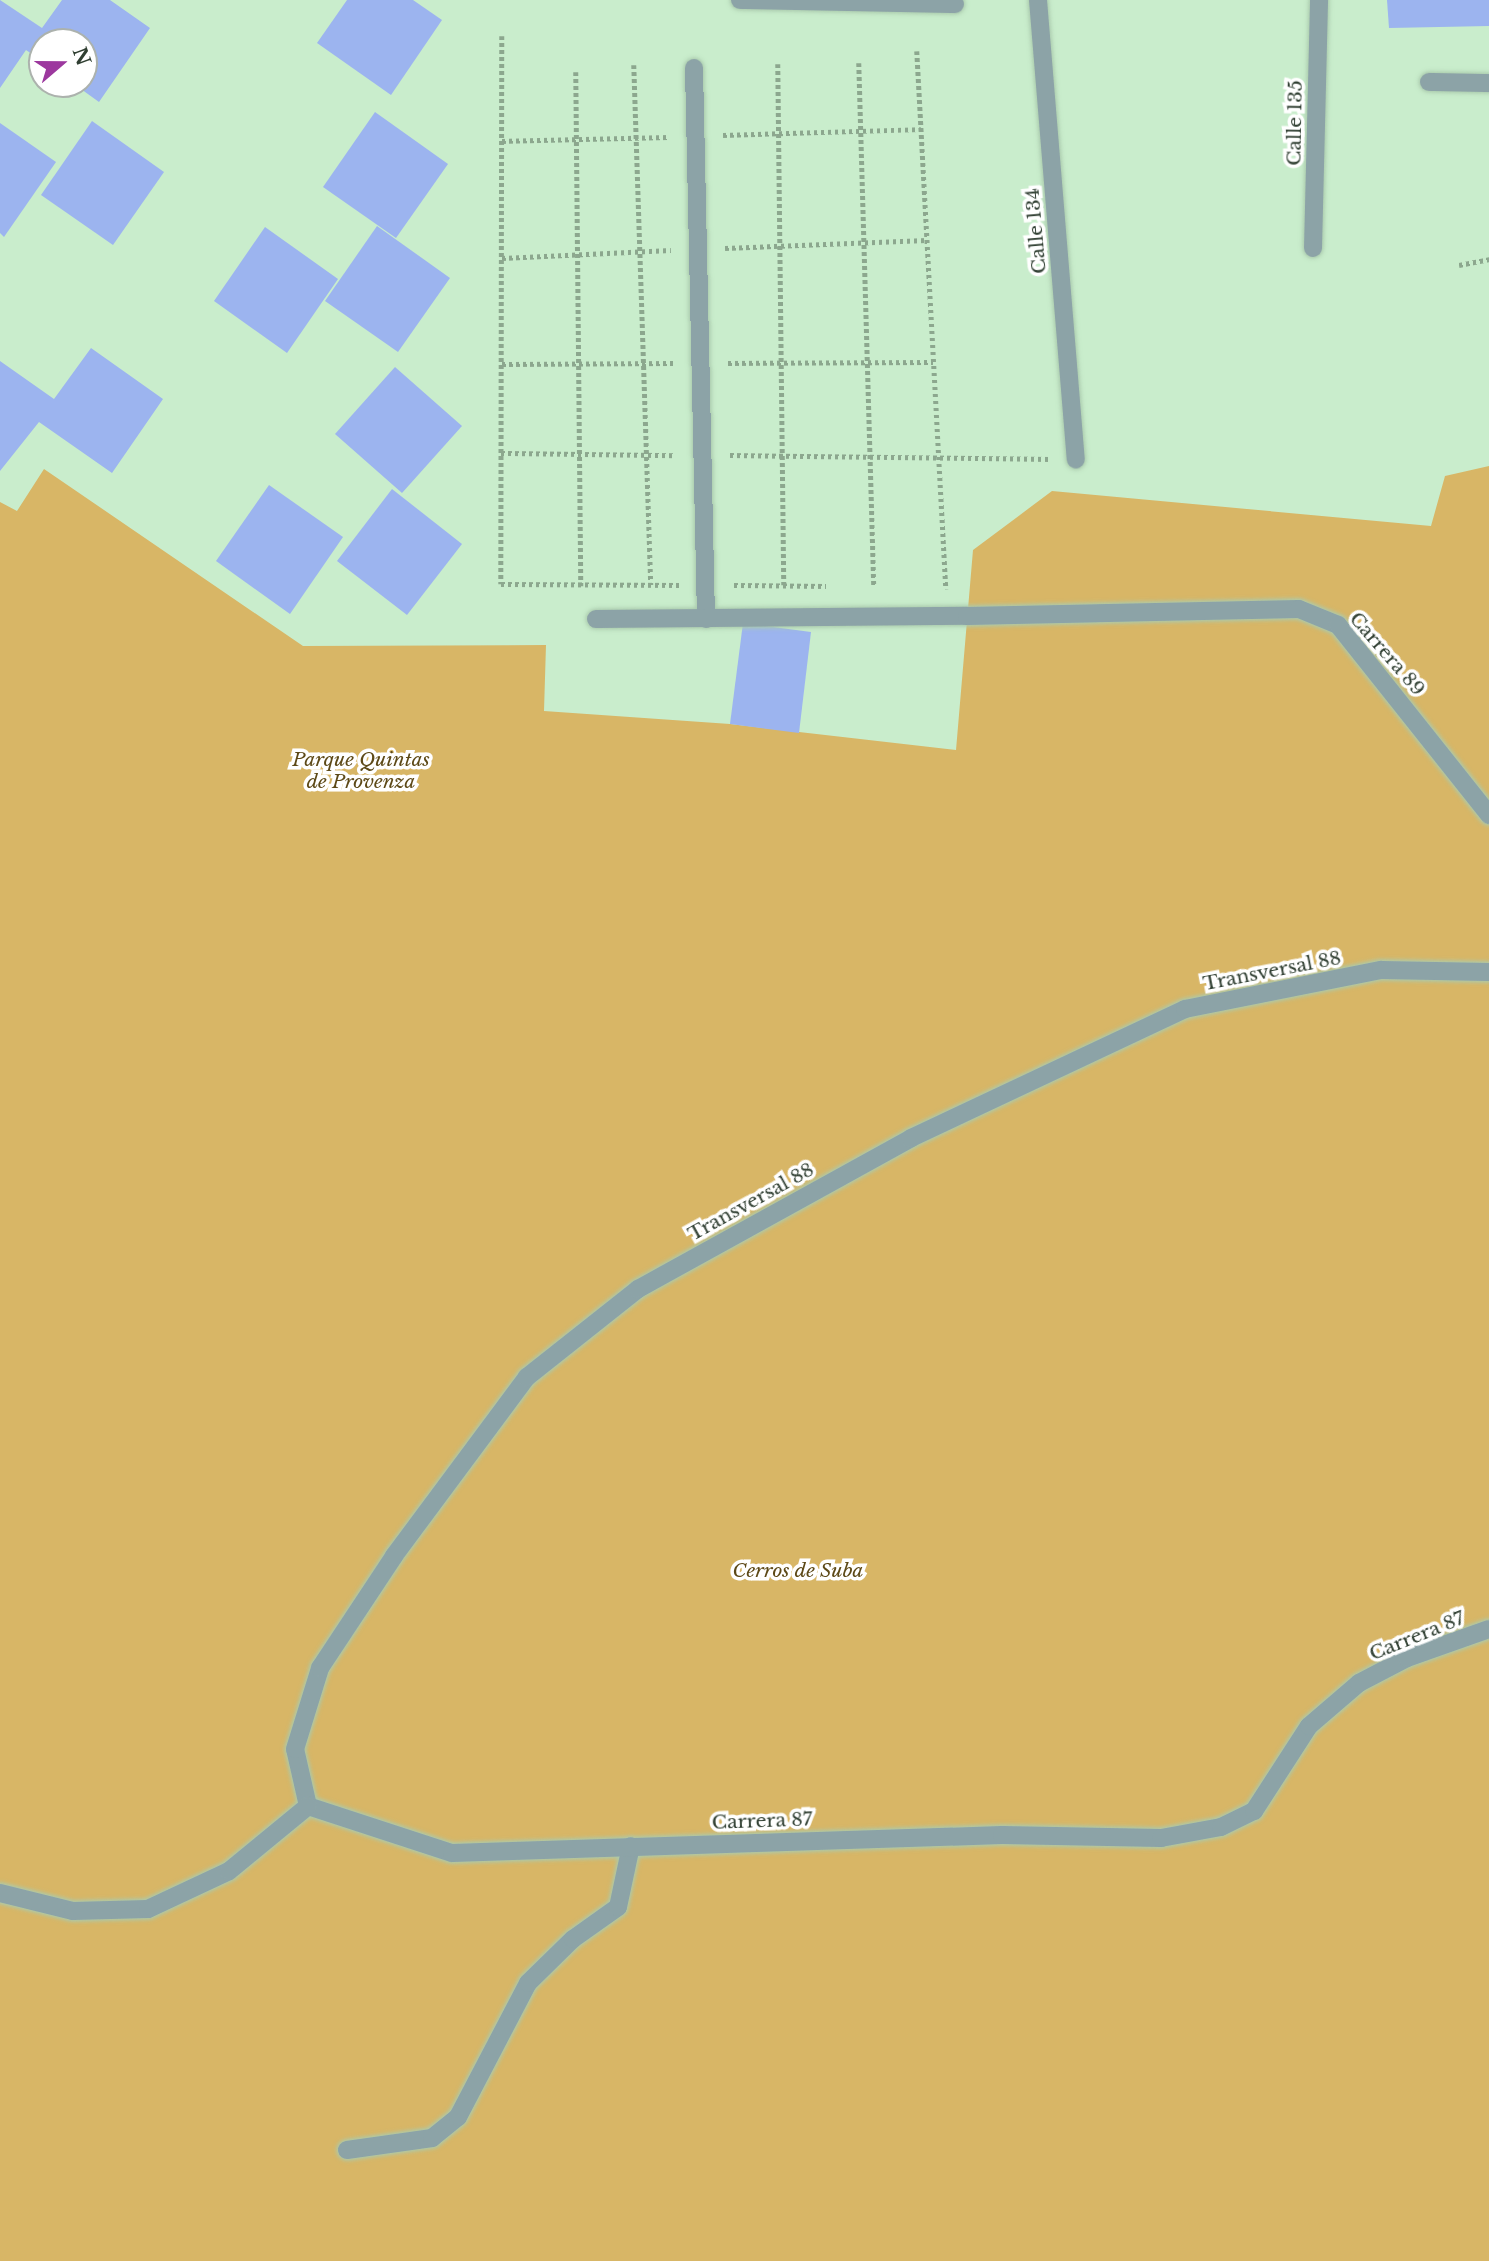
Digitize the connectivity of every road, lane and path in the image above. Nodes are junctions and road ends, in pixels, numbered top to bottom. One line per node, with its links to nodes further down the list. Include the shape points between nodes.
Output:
1 (741, 0): 4 (street)
2 (1038, 0): 24 (street, Calle 134)
3 (1319, 0): 14 (street, Calle 135)
4 (956, 4)
5 (502, 36): 17 (path)
6 (917, 51): 23 (path)
7 (859, 63): 22 (path)
8 (778, 64): 21 (path)
9 (634, 65): 19 (path)
10 (694, 68): 20 (street)
11 (576, 72): 18 (path)
12 (1429, 82): 13 (street)
13 (1489, 83)
14 (1313, 248)
15 (1489, 259): 16 (path)
16 (1459, 265)
17 (501, 453): 18 (path); 25 (path)
18 (580, 454): 19 (path); 28 (path)
19 (646, 454): 20 (path); 26 (path)
20 (702, 455): 21 (path); 31 (street)
21 (783, 456): 22 (path); 27 (path)
22 (872, 457): 23 (path); 29 (path)
23 (938, 458): 24 (path); 30 (path)
24 (1076, 459)
25 (501, 584)
26 (650, 585)
27 (785, 585)
28 (581, 586)
29 (875, 587)
30 (948, 616): 31 (street, Carrera 89); 33 (street, Carrera 89, via 1299,609 1338,625)
31 (706, 619): 32 (street, Carrera 89)
32 (596, 620)
33 (1489, 815)
34 (1489, 972): 36 (street, Transversal 88, via 1381,970 1185,1009 911,1138 638,1289 527,1377 394,1556 320,1668 295,1749)
35 (1489, 1629): 37 (street, Carrera 87, via 1407,1658 1359,1683 1309,1726 1254,1811 1221,1828 1161,1838 1002,1835)
36 (308, 1806): 37 (street, Carrera 87, via 452,1853); 38 (street, via 229,1871 148,1909 73,1911)
37 (631, 1846): 39 (street, via 618,1907 573,1940 528,1983 458,2117 432,2138)
38 (0, 1893)
39 (347, 2150)

